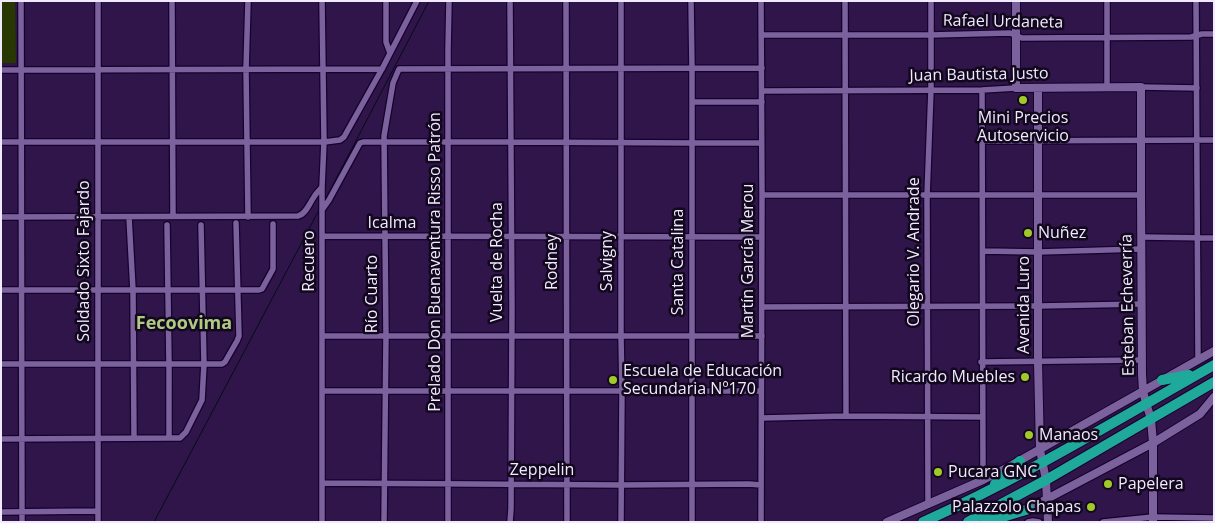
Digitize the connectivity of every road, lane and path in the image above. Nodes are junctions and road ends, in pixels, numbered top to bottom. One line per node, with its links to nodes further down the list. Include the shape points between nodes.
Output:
1 (21, 1): 38 (street)
2 (98, 1): 39 (street, Soldado Sixto Fajardo)
3 (172, 1): 30 (street)
4 (248, 1): 31 (street)
5 (322, 1): 32 (street, Recuero)
6 (386, 1): 26 (street, via 386,42)
7 (417, 1): 26 (street)
8 (449, 1): 34 (street, Prelado Don Buenaventura Risso Patrón)
9 (510, 1): 27 (street, Vuelta de Rocha)
10 (566, 1): 35 (street, Rodney)
11 (621, 1): 28 (street, Salvigny)
12 (691, 1): 36 (street, Santa Catalina)
13 (761, 1): 20 (street, Martín García Merou)
14 (845, 1): 21 (street)
15 (931, 1): 22 (street, Olegario V. Andrade)
16 (1016, 1): 24 (street)
17 (1107, 1): 25 (street)
18 (1196, 1): 23 (street)
19 (1214, 34): 23 (street, Rafael Urdaneta)
20 (762, 35): 21 (street, Rafael Urdaneta); 29 (street, Martín García Merou)
21 (846, 35): 22 (street, Rafael Urdaneta); 48 (street)
22 (931, 35): 24 (street, Rafael Urdaneta, via 1010,33); 45 (street, Olegario V. Andrade)
23 (1197, 35): 25 (street, Rafael Urdaneta); 44 (street)
24 (1016, 36): 25 (street, Rafael Urdaneta); 41 (street)
25 (1107, 37): 43 (street)
26 (390, 53): 33 (street)
27 (510, 68): 34 (street); 35 (street); 64 (street, Vuelta de Rocha)
28 (621, 68): 35 (street); 36 (street); 66 (street, Salvigny)
29 (762, 68): 36 (street); 47 (street, Martín García Merou)
30 (172, 69): 31 (street); 39 (street); 60 (street)
31 (246, 69): 32 (street); 55 (street)
32 (322, 69): 33 (street); 61 (street, Recuero)
33 (382, 69): 61 (street, via 344,137)
34 (448, 69): 62 (street, Río Cuarto, via 399,69 393,83); 63 (street, Prelado Don Buenaventura Risso Patrón)
35 (566, 69): 65 (street, Rodney)
36 (692, 69): 49 (street, Santa Catalina)
37 (1, 70): 38 (street)
38 (21, 70): 39 (street); 58 (street)
39 (98, 70): 59 (street, Soldado Sixto Fajardo)
40 (1141, 87): 43 (street, Juan Bautista Justo); 44 (street, Juan Bautista Justo); 52 (street, Esteban Echeverría)
41 (1016, 88): 42 (street, Juan Bautista Justo); 46 (street, Juan Bautista Justo)
42 (1038, 88): 43 (street, Juan Bautista Justo); 56 (street, Avenida Luro)
43 (1107, 88)
44 (1197, 88): 53 (street)
45 (930, 90): 46 (street, Juan Bautista Justo); 48 (street, Juan Bautista Justo); 74 (street, Olegario V. Andrade)
46 (982, 90): 51 (street)
47 (762, 91): 48 (street, Juan Bautista Justo); 50 (street, Martín García Merou)
48 (846, 91): 73 (street)
49 (692, 102): 50 (street); 68 (street, Santa Catalina)
50 (762, 102): 67 (street, Martín García Merou)
51 (982, 140): 56 (street); 71 (street)
52 (1142, 140): 53 (street); 56 (street); 72 (street, Esteban Echeverría)
53 (1197, 140): 54 (street); 96 (street)
54 (1214, 140)
55 (247, 141): 60 (street); 61 (street); 81 (street)
56 (1038, 141): 75 (street, Avenida Luro)
57 (1, 142): 58 (street)
58 (21, 142): 59 (street); 79 (street)
59 (98, 142): 60 (street); 80 (street, Soldado Sixto Fajardo)
60 (173, 142): 77 (street)
61 (324, 142): 69 (street, Recuero)
62 (384, 142): 63 (street); 76 (street, via 360,143); 88 (street, Río Cuarto)
63 (448, 142): 64 (street); 90 (street, Prelado Don Buenaventura Risso Patrón)
64 (511, 142): 65 (street); 89 (street, Vuelta de Rocha)
65 (566, 142): 66 (street); 91 (street, Rodney)
66 (621, 143): 68 (street); 92 (street, Salvigny)
67 (762, 143): 68 (street); 70 (street, Martín García Merou)
68 (692, 144): 93 (street, Santa Catalina)
69 (322, 187): 76 (street, Recuero); 81 (street, via 301,216)
70 (762, 195): 73 (street); 94 (street, Martín García Merou)
71 (982, 195): 74 (street); 75 (street); 99 (street)
72 (1141, 195): 75 (street); 95 (street, Esteban Echeverría)
73 (846, 196): 74 (street); 109 (street)
74 (927, 196): 110 (street, Olegario V. Andrade)
75 (1038, 196): 100 (street, Avenida Luro)
76 (322, 210): 87 (street, Recuero)
77 (173, 216): 81 (street); 82 (street)
78 (1, 217): 79 (street)
79 (21, 217): 80 (street); 102 (street)
80 (98, 217): 82 (street); 103 (street, Soldado Sixto Fajardo)
81 (248, 217)
82 (129, 218): 104 (street)
83 (236, 223): 107 (street)
84 (273, 224): 107 (street, via 273,269 262,289)
85 (167, 225): 105 (street)
86 (201, 225): 106 (street)
87 (322, 236): 88 (street, Icalma); 114 (street, Recuero)
88 (385, 236): 90 (street, Icalma); 115 (street, Río Cuarto)
89 (511, 236): 90 (street, Icalma); 91 (street, Icalma); 117 (street, Vuelta de Rocha)
90 (448, 237): 116 (street, Prelado Don Buenaventura Risso Patrón)
91 (566, 237): 92 (street, Icalma); 118 (street, Rodney)
92 (621, 237): 93 (street, Icalma); 119 (street, Salvigny)
93 (692, 237): 94 (street, Icalma); 120 (street, Santa Catalina)
94 (762, 237): 113 (street, Martín García Merou)
95 (1141, 238): 96 (street); 98 (street, Esteban Echeverría)
96 (1198, 238): 97 (street); 124 (street)
97 (1214, 238)
98 (1141, 249): 100 (street); 108 (street, Esteban Echeverría)
99 (982, 251): 100 (street); 111 (street)
100 (1038, 252): 112 (street, Avenida Luro)
101 (1, 290): 102 (street)
102 (21, 290): 103 (street); 127 (street)
103 (98, 290): 104 (street); 129 (street, Soldado Sixto Fajardo)
104 (133, 290): 105 (street); 130 (street)
105 (168, 290): 106 (street); 131 (street)
106 (203, 290): 107 (street); 132 (street)
107 (238, 290): 132 (street, via 239,336 225,362)
108 (1142, 304): 112 (street); 123 (street, Esteban Echeverría)
109 (846, 306): 110 (street); 113 (street); 148 (street)
110 (927, 306): 111 (street); 149 (street, Olegario V. Andrade)
111 (981, 306): 112 (street); 125 (street)
112 (1038, 306): 126 (street, Avenida Luro)
113 (762, 307): 121 (street, Martín García Merou)
114 (322, 336): 115 (street); 137 (street, Recuero)
115 (386, 336): 116 (street); 138 (street, Río Cuarto)
116 (448, 336): 117 (street); 139 (street, Prelado Don Buenaventura Risso Patrón)
117 (511, 336): 118 (street); 144 (street, Vuelta de Rocha)
118 (566, 336): 119 (street); 140 (street, Rodney)
119 (621, 336): 120 (street); 141 (street, Salvigny)
120 (692, 336): 121 (street); 145 (street, Santa Catalina)
121 (762, 336): 142 (street, Martín García Merou)
122 (1214, 351): 124 (street)
123 (1142, 360): 126 (street); 143 (street, Esteban Echeverría)
124 (1198, 360): 135 (street)
125 (981, 362): 126 (street); 150 (street)
126 (1038, 362): 159 (street, Avenida Luro)
127 (22, 363): 128 (street); 129 (street); 156 (street)
128 (1, 364)
129 (98, 364): 130 (street); 157 (street, Soldado Sixto Fajardo)
130 (134, 364): 131 (street); 153 (street)
131 (169, 364): 132 (street); 154 (street)
132 (204, 364): 154 (street, via 201,404 186,432 180,438)
133 (1214, 364): 134 (highway)
134 (1200, 372): 135 (highway); 147 (highway)
135 (1162, 380): 143 (street)
136 (1214, 383): 152 (highway)
137 (322, 391): 138 (street); 164 (street, Recuero)
138 (385, 391): 139 (street); 166 (street, Río Cuarto)
139 (448, 391): 144 (street); 165 (street, Prelado Don Buenaventura Risso Patrón)
140 (566, 391): 141 (street); 144 (street); 168 (street, Rodney)
141 (622, 391): 145 (street); 170 (street, Salvigny)
142 (761, 391): 145 (street); 151 (street, Martín García Merou)
143 (1143, 391): 147 (street, Esteban Echeverría); 159 (street)
144 (511, 392): 167 (street, Vuelta de Rocha)
145 (693, 392): 169 (street, Santa Catalina)
146 (1214, 397): 158 (street, via 1200,414)
147 (1146, 403): 152 (street, Esteban Echeverría); 161 (highway)
148 (846, 416): 149 (street); 151 (street)
149 (929, 417): 150 (street); 174 (street, Olegario V. Andrade)
150 (982, 417): 162 (street)
151 (762, 418): 171 (street, Martín García Merou)
152 (1151, 419): 158 (street, Esteban Echeverría); 163 (highway)
153 (134, 438): 154 (street); 157 (street)
154 (169, 438)
155 (1, 439): 156 (street)
156 (22, 439): 157 (street); 178 (street)
157 (98, 439): 176 (street, Soldado Sixto Fajardo)
158 (1153, 442): 173 (street); 180 (street, Esteban Echeverría)
159 (1040, 450): 160 (street); 161 (street, Avenida Luro)
160 (1020, 461): 162 (street); 172 (highway)
161 (1043, 463): 163 (street, Avenida Luro); 172 (highway)
162 (983, 480): 174 (street)
163 (1046, 480): 173 (street, Avenida Luro); 193 (highway)
164 (322, 483): 166 (street, Zeppelin); 183 (street, Recuero)
165 (449, 483): 166 (street, Zeppelin); 167 (street, Zeppelin); 185 (street, Prelado Don Buenaventura Risso Patrón)
166 (385, 484): 184 (street, Río Cuarto)
167 (511, 484): 168 (street, Zeppelin); 186 (street, Vuelta de Rocha)
168 (567, 484): 170 (street, Zeppelin); 187 (street, Rodney)
169 (693, 484): 170 (street, Zeppelin); 171 (street, Zeppelin); 189 (street, Santa Catalina)
170 (621, 485): 188 (street, Salvigny)
171 (761, 485): 190 (street, Martín García Merou)
172 (985, 493): 192 (highway)
173 (1048, 499): 175 (street); 198 (street, Avenida Luro)
174 (928, 504): 191 (street)
175 (1029, 509): 194 (highway); 195 (street)
176 (98, 511): 178 (street); 182 (street, Soldado Sixto Fajardo)
177 (1, 512): 178 (street)
178 (22, 512): 181 (street)
179 (1214, 518): 180 (street)
180 (1153, 520): 199 (street)
181 (22, 522)
182 (98, 522)
183 (322, 522)
184 (384, 522)
185 (448, 522)
186 (510, 522)
187 (567, 522)
188 (621, 522)
189 (692, 522)
190 (761, 522)
191 (887, 522)
192 (923, 522)
193 (968, 522)
194 (986, 522)
195 (1002, 522)
196 (1028, 522): 197 (street)
197 (1039, 522)
198 (1048, 522)
199 (1102, 522)

